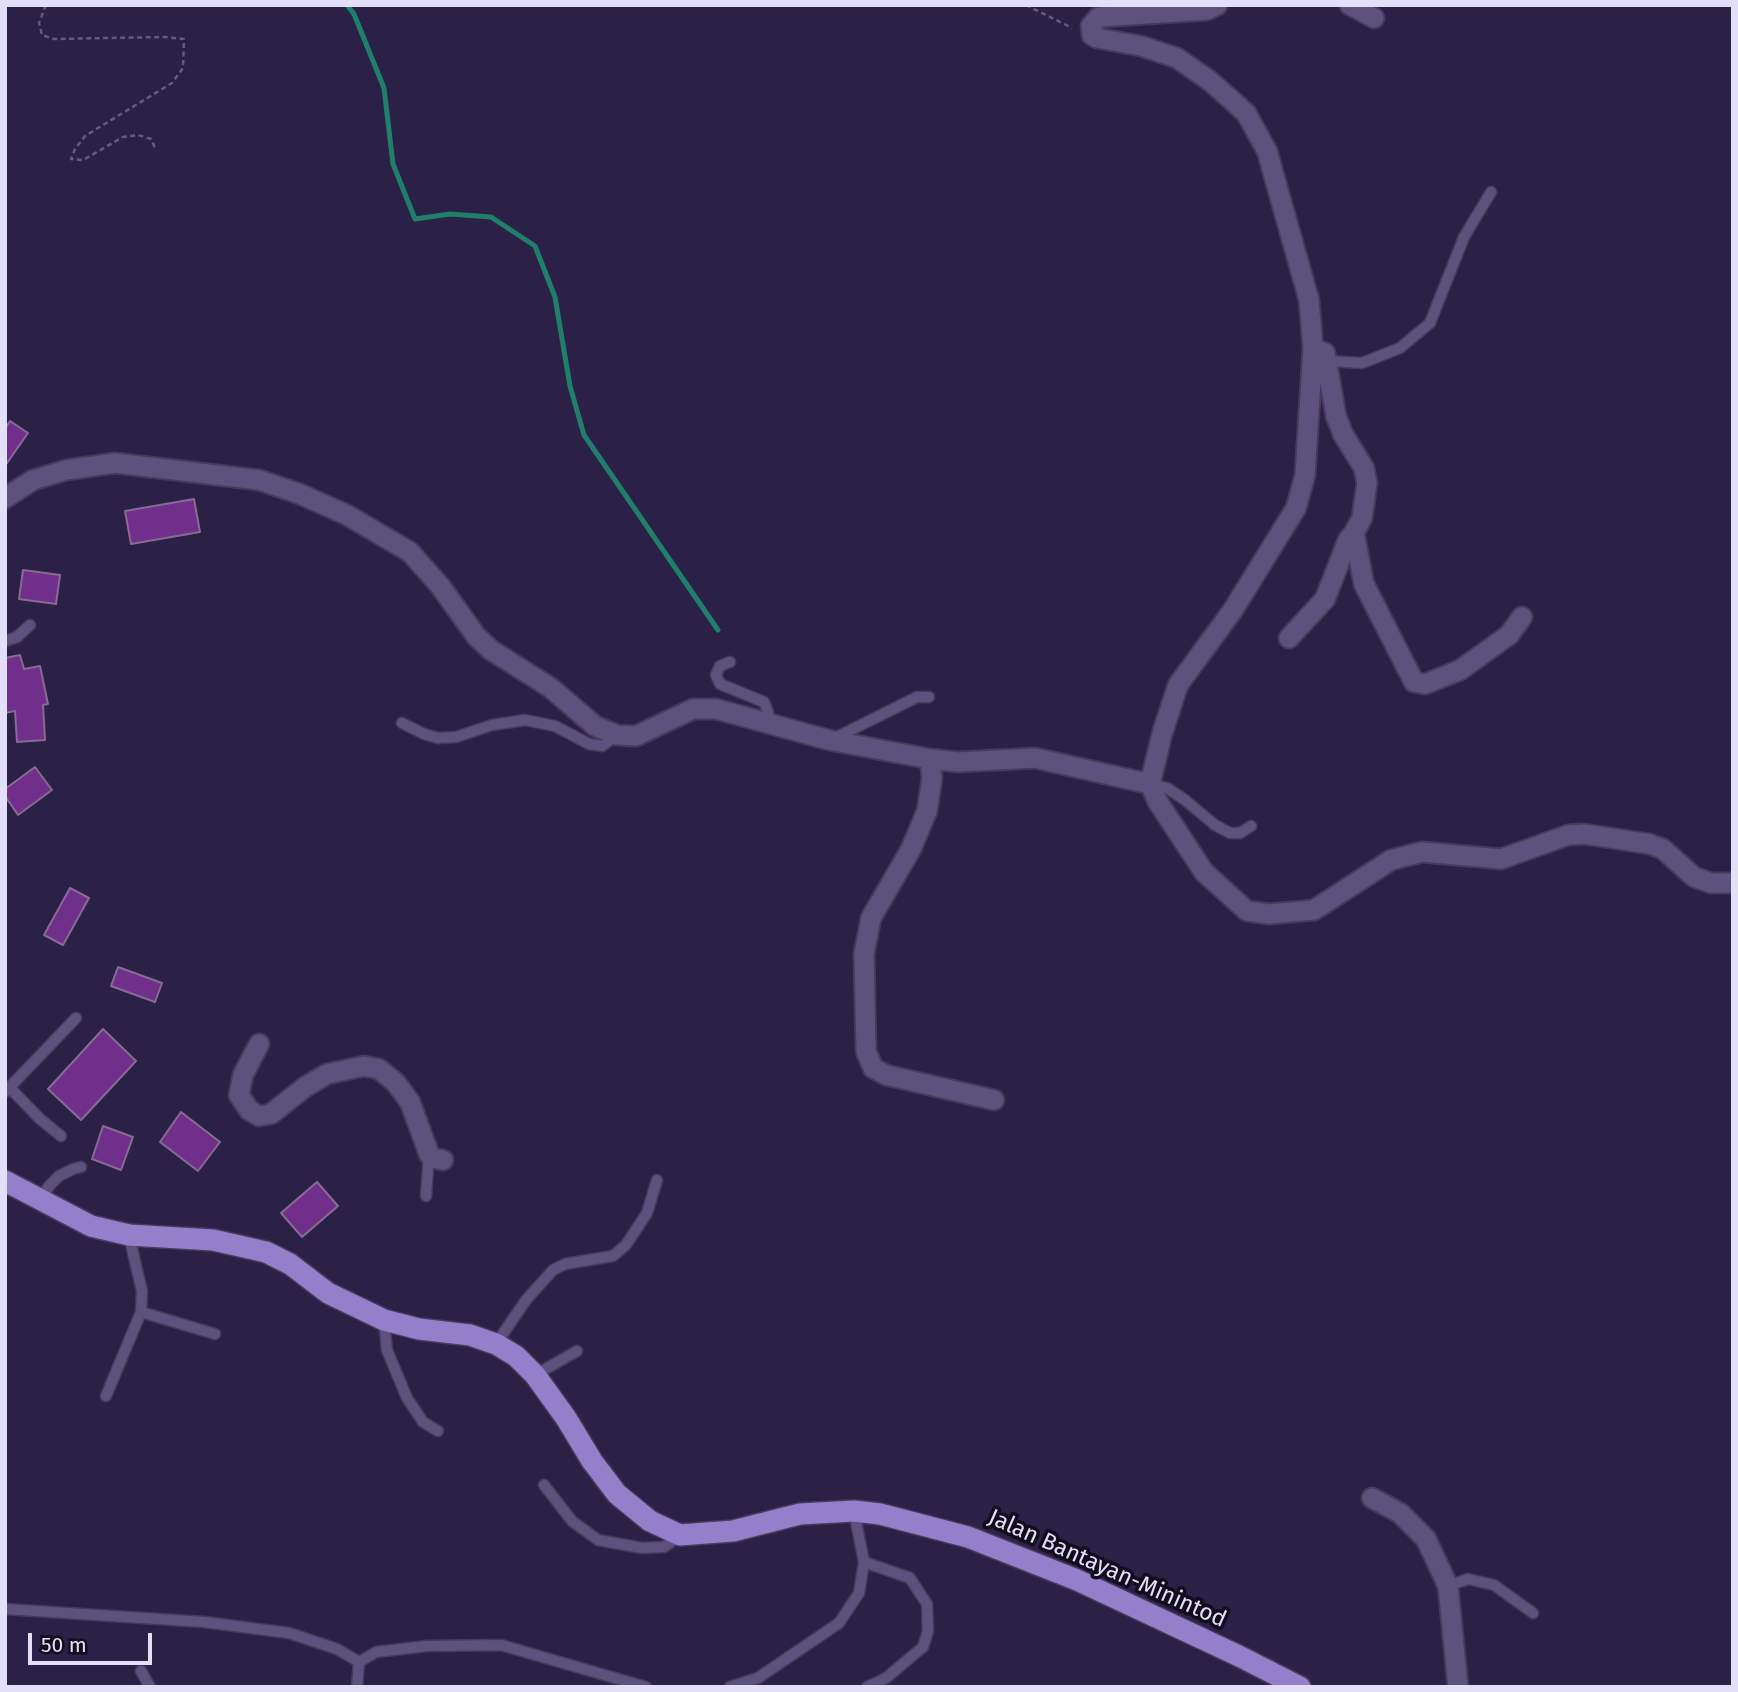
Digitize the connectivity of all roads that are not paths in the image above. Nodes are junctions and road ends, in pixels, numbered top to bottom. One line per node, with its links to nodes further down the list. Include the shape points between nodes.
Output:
1 (1217, 5): 5 (street, via 1207,10 1099,18 1091,26 1092,35 1177,58 1246,113 1267,151 1309,300)
2 (1350, 5): 3 (street)
3 (1374, 18)
4 (1492, 192): 6 (lane, via 1464,237 1430,323 1400,348 1362,363)
5 (1313, 348): 6 (street, via 1325,353); 20 (street, via 1305,475 1296,508 1233,610 1178,685)
6 (1328, 361): 8 (street, via 1336,416 1364,468 1367,483 1362,518)
7 (5, 498): 17 (street, via 33,480 114,463 259,480 300,494 410,552 491,650 551,688 594,726)
8 (1354, 533): 9 (street, via 1364,584 1414,682 1425,684 1460,670 1509,635); 11 (street, via 1325,599)
9 (1522, 617)
10 (30, 625): 12 (lane)
11 (1289, 638)
12 (5, 641)
13 (730, 662): 16 (lane, via 720,666 716,675 720,684 764,702)
14 (929, 697): 18 (lane, via 917,697)
15 (402, 723): 17 (lane, via 438,738 525,720 555,726 589,744 602,746)
16 (767, 724): 17 (street, via 716,709 693,709 636,736); 18 (street)
17 (617, 735)
18 (829, 740): 19 (street)
19 (930, 759): 20 (street, via 1035,758); 26 (street, via 927,811 871,918 864,954 866,1051 873,1068 886,1074)
20 (1150, 784): 21 (lane, via 1167,788 1230,833); 22 (street, via 1204,872 1247,911 1269,914 1314,909 1391,860 1422,852 1501,859 1568,835 1584,834 1650,844 1663,849 1694,877)
21 (1251, 826)
22 (1733, 883)
23 (76, 1018): 25 (lane)
24 (259, 1044): 28 (street, via 243,1075 239,1095 249,1110 259,1116 271,1114 327,1074 364,1066 379,1069 410,1102)
25 (7, 1089): 27 (lane)
26 (994, 1100)
27 (61, 1136)
28 (436, 1157): 32 (lane, via 426,1172)
29 (81, 1167): 33 (lane, via 56,1178)
30 (657, 1180): 38 (lane, via 647,1213 626,1245 613,1256 553,1270)
31 (5, 1181): 33 (main road)
32 (426, 1196)
33 (41, 1200): 34 (main road, via 91,1226)
34 (129, 1235): 35 (lane, via 142,1292); 36 (main road, via 213,1240 266,1252 328,1293)
35 (141, 1312): 37 (lane); 41 (lane)
36 (384, 1320): 38 (main road); 42 (lane, via 387,1350 397,1378 423,1422)
37 (215, 1334)
38 (496, 1344): 40 (main road)
39 (577, 1351): 40 (lane)
40 (535, 1375): 46 (main road, via 617,1494 650,1521)
41 (106, 1396)
42 (438, 1431)
43 (544, 1485): 46 (lane, via 572,1521 598,1540 664,1547)
44 (1372, 1498): 48 (street, via 1400,1513 1426,1539)
45 (854, 1511): 46 (main road, Jalan Bantayan-Minintod, via 800,1514 733,1531); 47 (lane); 58 (main road, Jalan Bantayan-Minintod, via 968,1537 1077,1580)
46 (680, 1535)
47 (864, 1562): 56 (lane, via 859,1593 839,1623 758,1678); 57 (lane, via 910,1578 927,1604 928,1631 923,1647 886,1678)
48 (1448, 1586): 50 (lane, via 1468,1579 1494,1586); 59 (street)
49 (5, 1609): 51 (lane, via 204,1622 289,1633 337,1649)
50 (1533, 1613)
51 (359, 1662): 54 (lane); 55 (lane, via 376,1652 399,1649 501,1645)
52 (141, 1671): 53 (lane)
53 (150, 1687)
54 (357, 1687)
55 (646, 1687)
56 (730, 1687)
57 (867, 1687)
58 (1300, 1687)
59 (1458, 1687)

